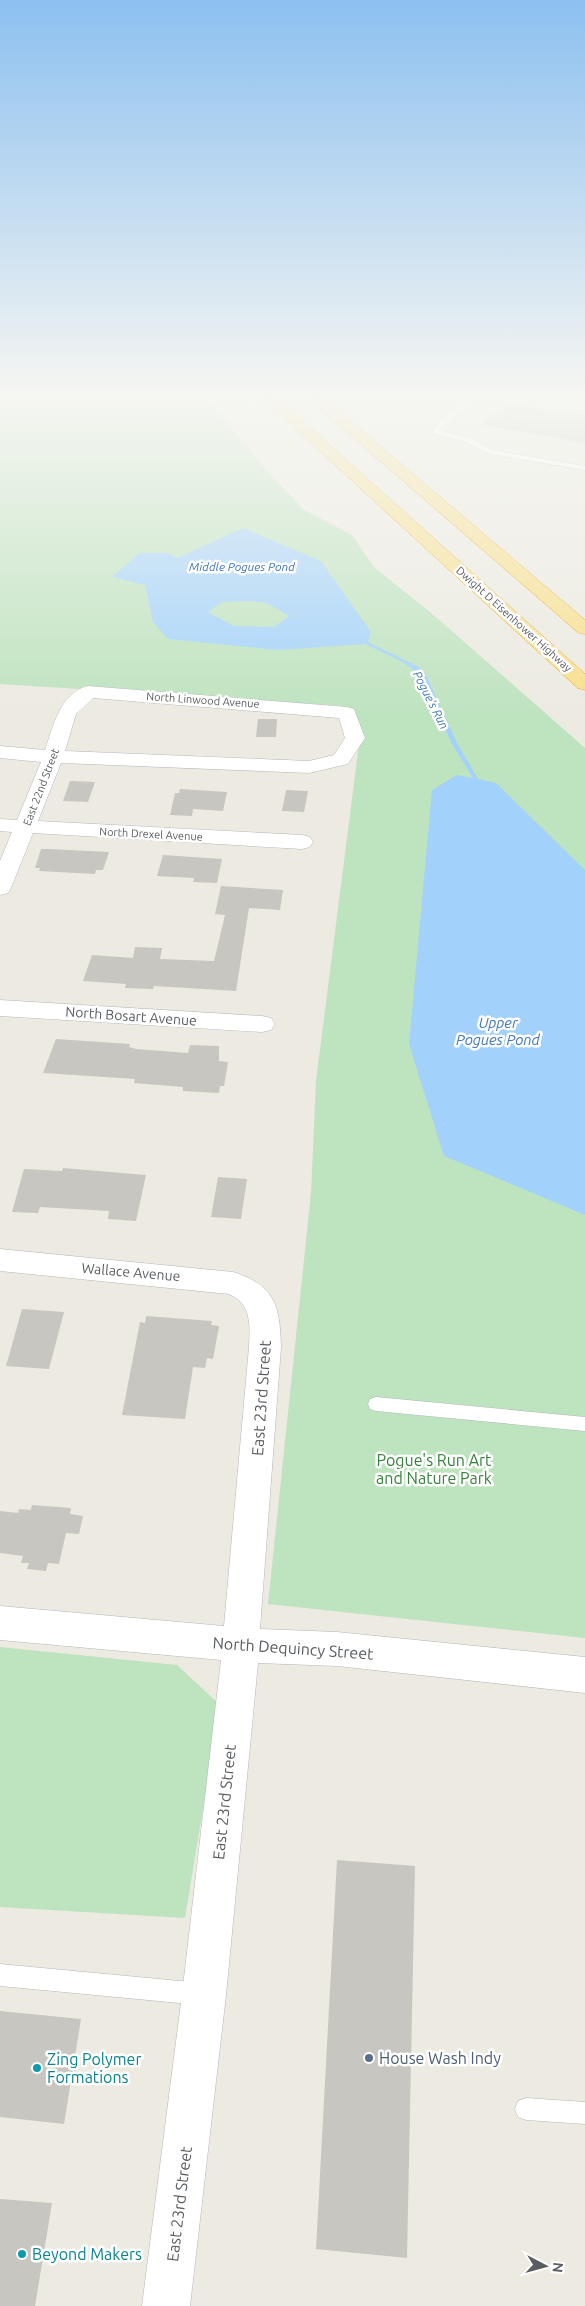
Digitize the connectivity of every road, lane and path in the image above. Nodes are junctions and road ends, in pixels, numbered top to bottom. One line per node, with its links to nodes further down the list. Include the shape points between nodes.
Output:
1 (384, 502): 4 (highway, Dwight D Eisenhower Highway)
2 (436, 502): 3 (highway)
3 (585, 629)
4 (585, 684)
5 (88, 692): 7 (street, East 22nd Street, via 67,712); 7 (street, North Linwood Avenue, via 318,709 347,714 355,738 341,760 309,767)
6 (0, 752): 7 (street)
7 (53, 756): 9 (street, East 22nd Street)
8 (0, 825): 9 (street, North Drexel Avenue)
9 (25, 827): 10 (street, North Drexel Avenue); 11 (street, East 22nd Street)
10 (302, 842)
11 (0, 888)
12 (0, 1008): 13 (street, North Bosart Avenue)
13 (262, 1024)
14 (0, 1260): 15 (street, Wallace Avenue, via 233,1283 246,1288)
15 (257, 1298): 19 (street, East 23rd Street, via 266,1317 266,1347)
16 (376, 1404): 17 (lane)
17 (585, 1424)
18 (0, 1623): 19 (street, North Dequincy Street)
19 (241, 1645): 20 (street, North Dequincy Street, via 337,1649); 22 (street, East 23rd Street)
20 (585, 1675)
21 (0, 1975): 22 (lane)
22 (204, 1994): 25 (street, East 23rd Street)
23 (526, 2109): 24 (lane)
24 (585, 2113)
25 (166, 2306)

